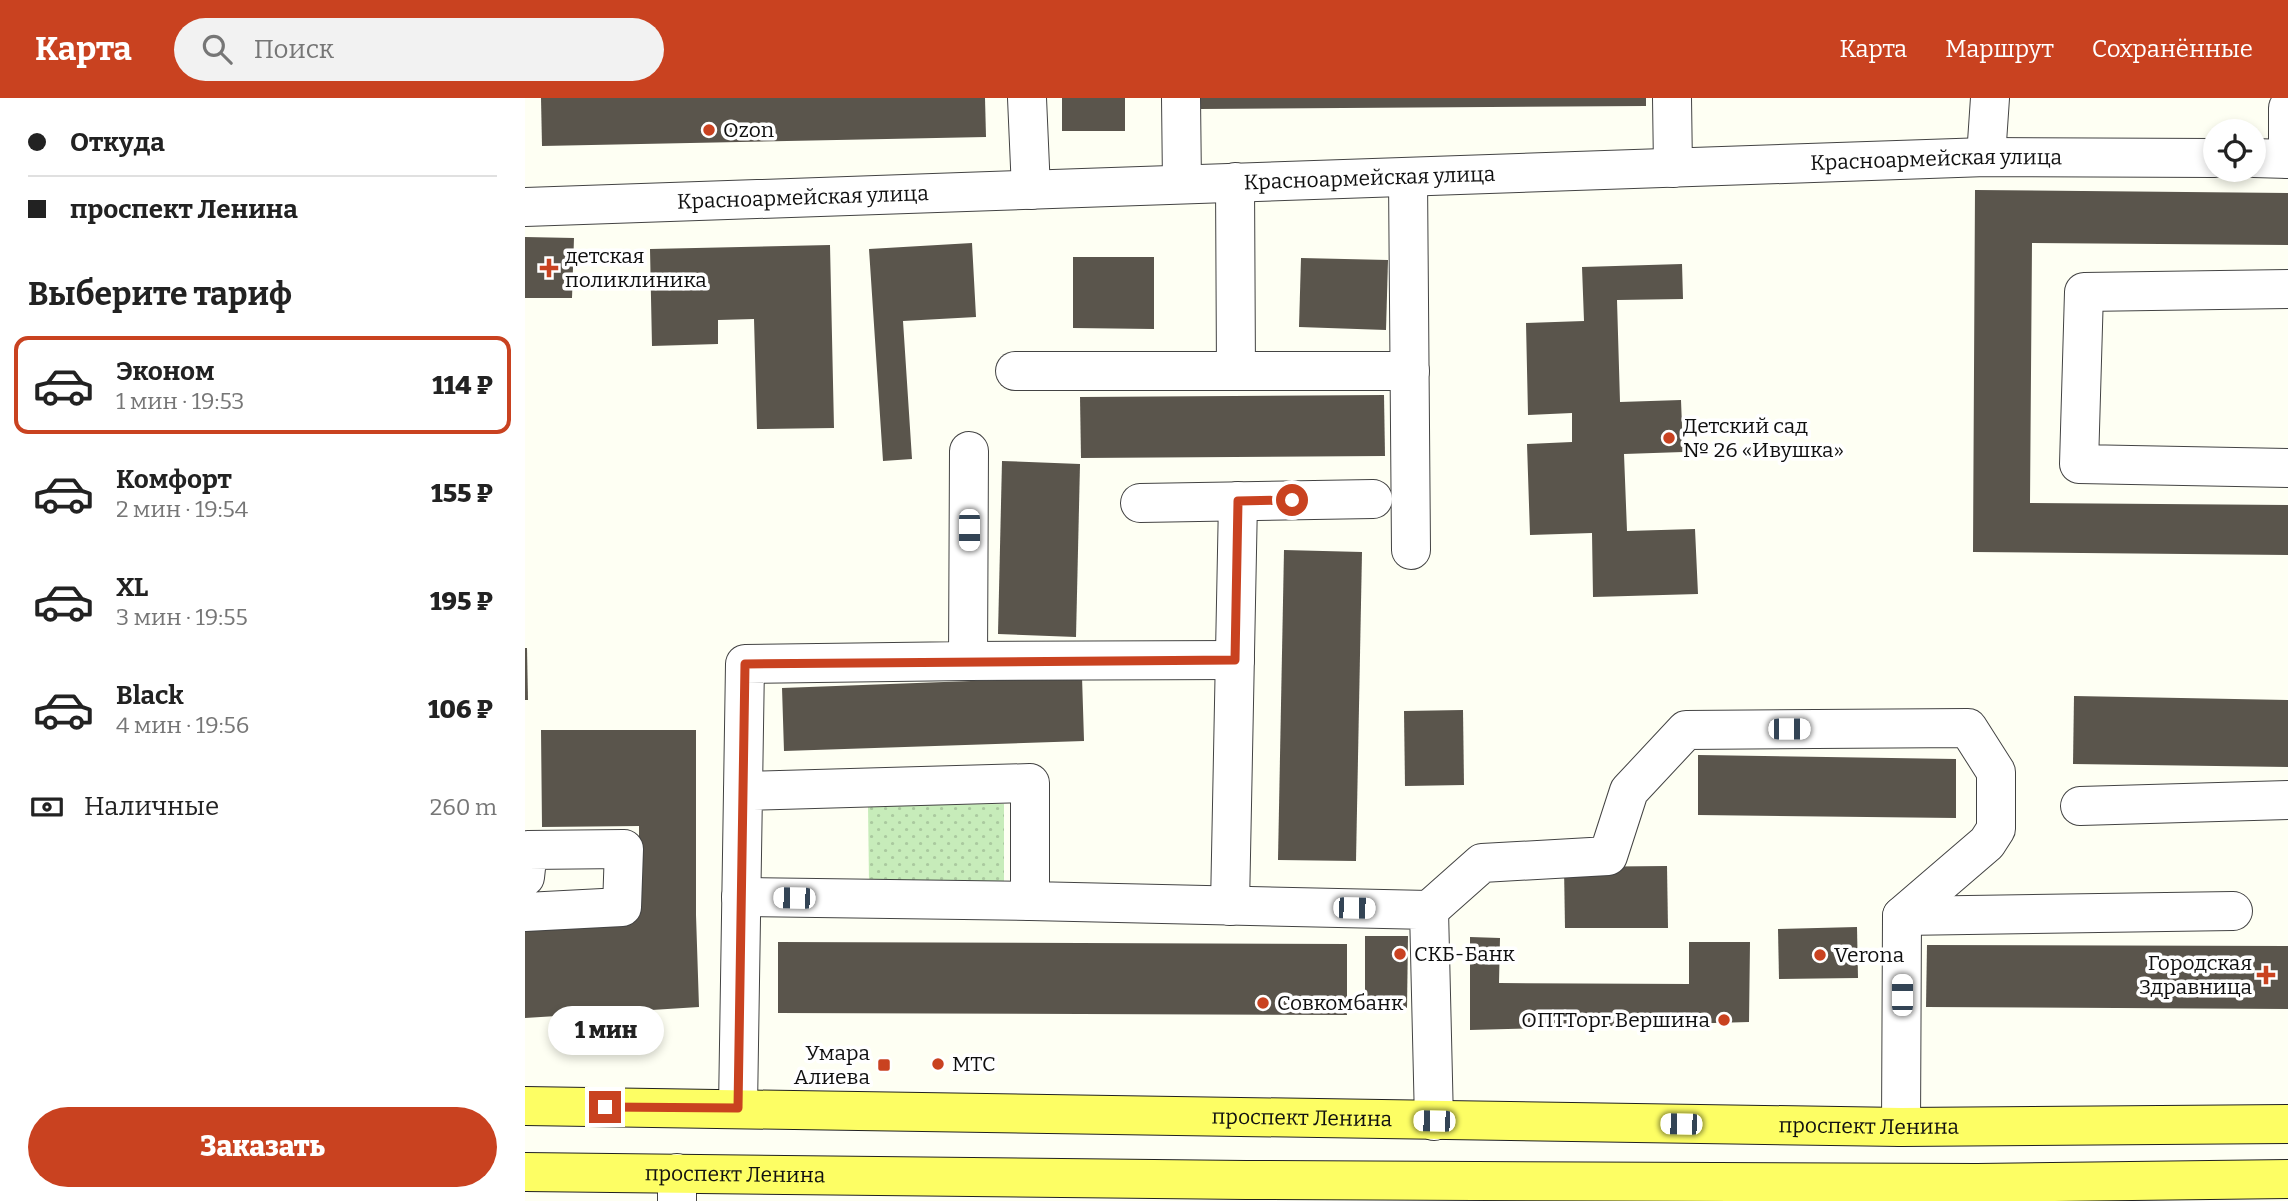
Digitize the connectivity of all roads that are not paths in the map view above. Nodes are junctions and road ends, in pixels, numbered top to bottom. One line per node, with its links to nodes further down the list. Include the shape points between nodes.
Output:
1 (1027, 98): 14 (street)
2 (1181, 98): 13 (street)
3 (1672, 98): 10 (street)
4 (1990, 98): 6 (street)
5 (2288, 108): 9 (street)
6 (1986, 157): 7 (street, Красноармейская улица); 10 (street, Красноармейская улица)
7 (2203, 158)
8 (2266, 158): 9 (street)
9 (2288, 159)
10 (1673, 168): 11 (street, Красноармейская улица)
11 (1408, 177): 12 (street, Красноармейская улица); 19 (street)
12 (1235, 183): 13 (street, Красноармейская улица); 18 (street)
13 (1181, 184): 14 (street, Красноармейская улица)
14 (1031, 190): 15 (street, Красноармейская улица)
15 (525, 207)
16 (2288, 289): 21 (street, via 2084,292 2080,464)
17 (1015, 371): 18 (street)
18 (1236, 371): 19 (street)
19 (1410, 371): 25 (street)
20 (969, 451): 27 (street)
21 (2288, 468)
22 (1373, 499): 23 (street)
23 (1238, 501): 24 (street); 26 (street)
24 (1140, 503)
25 (1411, 550)
26 (1235, 660): 27 (street); 34 (street)
27 (968, 661): 28 (street, via 745,664)
28 (743, 791): 32 (street); 33 (street, via 1030,783)
29 (2288, 800): 30 (street)
30 (2080, 806)
31 (525, 877): 37 (street, via 528,850 624,849 622,907)
32 (741, 897): 33 (street); 40 (street)
33 (1030, 901): 34 (street)
34 (1230, 905): 35 (street)
35 (1429, 910): 38 (street, via 1482,863 1608,856 1629,791 1686,730 1968,728 1996,772 1996,829 1987,844); 41 (street)
36 (2233, 911): 38 (street)
37 (525, 912)
38 (1902, 916): 43 (street)
39 (525, 1106): 40 (main road, проспект Ленина)
40 (738, 1108): 41 (main road, проспект Ленина)
41 (1434, 1121): 43 (main road, проспект Ленина)
42 (2288, 1124): 43 (main road, проспект Ленина)
43 (1901, 1127)
44 (525, 1172): 46 (main road, проспект Ленина)
45 (2288, 1179): 48 (main road, проспект Ленина)
46 (677, 1187): 47 (main road, проспект Ленина)
47 (1246, 1190): 48 (main road, проспект Ленина)
48 (1977, 1192)

